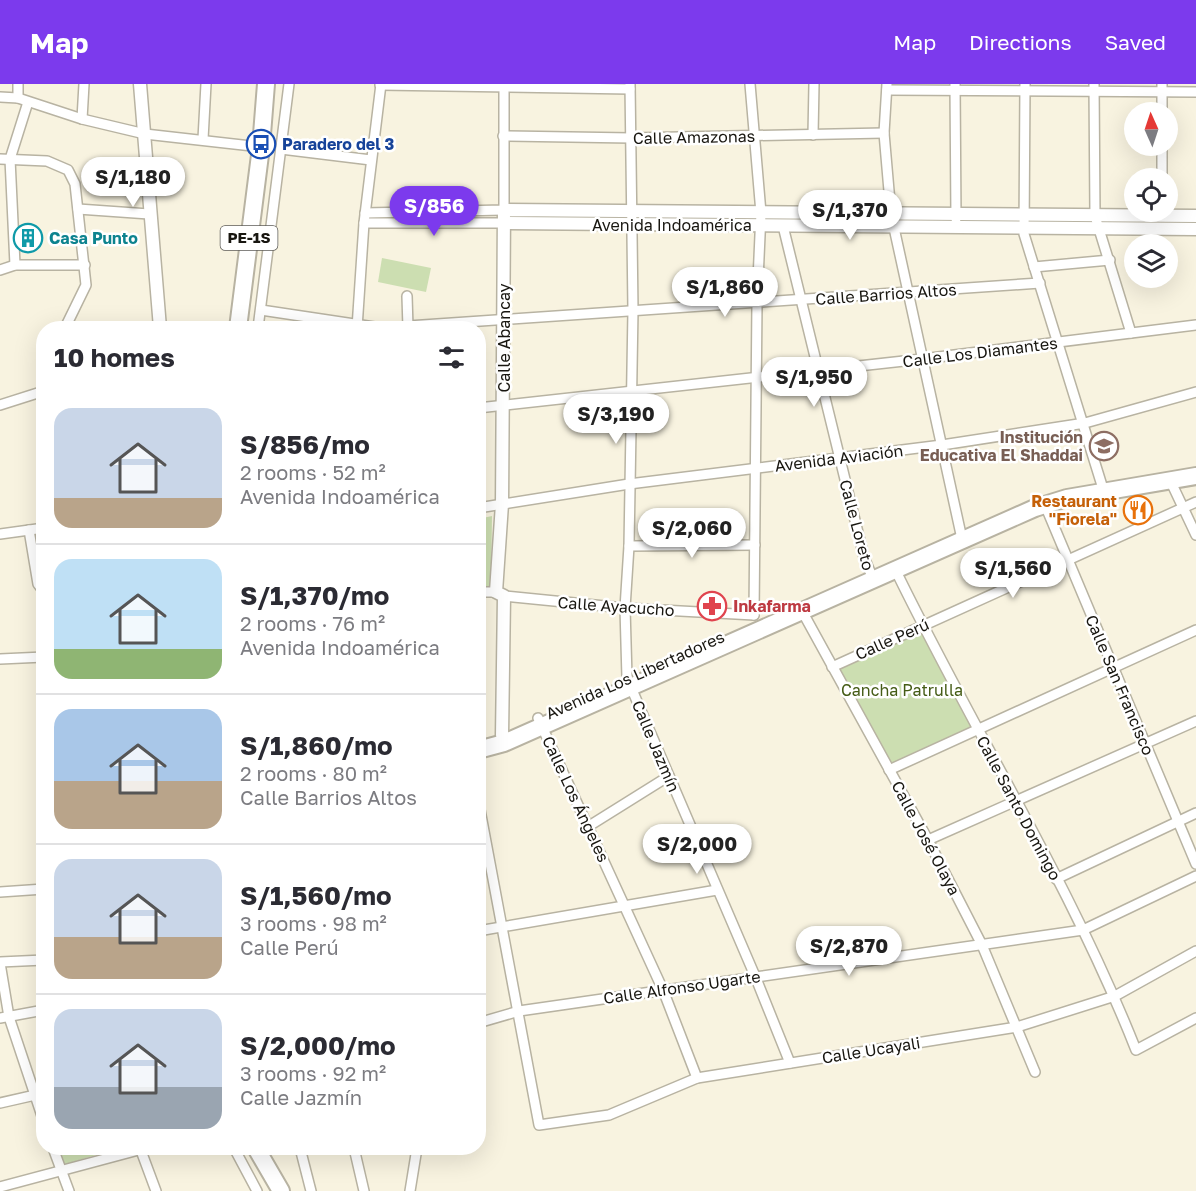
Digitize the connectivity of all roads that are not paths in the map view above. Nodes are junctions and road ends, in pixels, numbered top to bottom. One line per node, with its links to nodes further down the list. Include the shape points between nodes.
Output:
1 (18, 84): 19 (street)
2 (84, 84): 21 (street)
3 (140, 84): 23 (street)
4 (206, 84): 28 (street)
5 (266, 84): 29 (highway, PE-1S)
6 (289, 84): 30 (street)
7 (750, 84): 26 (street)
8 (814, 84): 24 (street)
9 (380, 85): 10 (street); 32 (street)
10 (504, 85): 11 (street); 25 (street, Calle Abancay)
11 (630, 86): 27 (street, Calle Jazmín)
12 (887, 87): 14 (street); 22 (street)
13 (1094, 87): 15 (street); 16 (street); 37 (street)
14 (955, 88): 15 (street); 44 (street)
15 (1025, 88): 45 (street)
16 (1162, 88): 17 (street)
17 (1196, 92)
18 (0, 97): 19 (street)
19 (18, 98): 20 (street)
20 (28, 102): 21 (street); 31 (street)
21 (82, 119): 23 (street)
22 (884, 133): 24 (street, Calle Amazonas); 36 (street)
23 (145, 134): 28 (street); 35 (street)
24 (813, 135): 26 (street, Calle Amazonas)
25 (503, 136): 27 (street, Calle Amazonas); 39 (street, Calle Abancay)
26 (754, 136): 27 (street, Calle Amazonas); 43 (street)
27 (631, 138): 34 (street, Calle Jazmín)
28 (202, 140): 29 (street)
29 (261, 147): 68 (highway, PE-1S)
30 (281, 149): 32 (street); 63 (street)
31 (5, 159): 33 (street, via 47,161 68,170 75,184); 54 (street)
32 (371, 160): 41 (street)
33 (78, 209): 35 (street); 55 (street)
34 (633, 212): 39 (street, Avenida Indoamérica); 43 (street, Avenida Indoamérica); 48 (street, Calle Jazmín)
35 (149, 214): 67 (street)
36 (891, 214): 43 (street, Avenida Indoamérica); 44 (street, Avenida Indoamérica); 50 (street)
37 (1095, 216): 40 (street, Avenida Indoamérica); 45 (street, Avenida Indoamérica); 51 (street)
38 (1196, 216): 42 (street, Avenida Indoamérica)
39 (504, 217): 41 (street, Avenida Indoamérica); 48 (street, Avenida Indoamérica); 65 (street, Calle Abancay)
40 (1124, 217)
41 (364, 218): 71 (street)
42 (1178, 218)
43 (760, 219): 48 (street, Avenida Indoamérica); 49 (street, Avenida Indoamérica); 62 (street)
44 (956, 221): 45 (street, Avenida Indoamérica); 50 (street, Avenida Indoamérica)
45 (1024, 221): 51 (street, Avenida Indoamérica); 56 (street)
46 (1142, 222): 51 (street, Avenida Indoamérica)
47 (1172, 222): 52 (street, Avenida Indoamérica)
48 (633, 225): 64 (street, Calle Jazmín)
49 (783, 226): 50 (street, Avenida Indoamérica); 61 (street, Calle Loreto)
50 (893, 226): 59 (street)
51 (1101, 228): 53 (street)
52 (1196, 229)
53 (1110, 260): 56 (street); 75 (street)
54 (15, 265): 55 (street); 57 (street)
55 (85, 265): 66 (street, via 84,295)
56 (1034, 267): 58 (street)
57 (0, 270)
58 (1040, 283): 59 (street, Calle Barrios Altos); 76 (street)
59 (906, 293): 61 (street, Calle Barrios Altos); 77 (street)
60 (407, 297): 72 (street)
61 (800, 299): 62 (street, Calle Barrios Altos); 78 (street, Calle Loreto)
62 (757, 302): 64 (street, Calle Barrios Altos); 79 (street)
63 (261, 310): 69 (street); 70 (street)
64 (633, 310): 65 (street, Calle Barrios Altos); 80 (street, Calle Jazmín)
65 (504, 318): 73 (street, Calle Barrios Altos); 84 (street, Calle Abancay)
66 (69, 321)
67 (159, 321)
68 (239, 321)
69 (259, 321)
70 (323, 321)
71 (357, 321)
72 (408, 321)
73 (472, 321)
74 (1196, 325): 75 (street, Calle Los Diamantes)
75 (1131, 333): 76 (street, Calle Los Diamantes)
76 (1058, 342): 77 (street, Calle Los Diamantes); 86 (street)
77 (922, 359): 78 (street, Calle Los Diamantes); 87 (street)
78 (819, 370): 79 (street, Calle Los Diamantes); 88 (street, Calle Loreto)
79 (757, 377): 80 (street, Calle Los Diamantes); 90 (street)
80 (631, 391): 84 (street, Calle Los Diamantes); 93 (street, Calle Jazmín)
81 (1196, 392): 86 (street, Avenida Aviación)
82 (36, 394): 83 (street)
83 (0, 405)
84 (504, 405): 85 (street, Calle Los Diamantes); 96 (street, Calle Abancay)
85 (486, 407)
86 (1084, 423): 87 (street, Avenida Aviación); 94 (street)
87 (942, 445): 88 (street, Avenida Aviación); 103 (street)
88 (839, 458): 90 (street, Avenida Aviación); 110 (street, Calle Loreto)
89 (1196, 466): 94 (highway, Avenida Los Libertadores)
90 (755, 469): 93 (street, Avenida Aviación); 105 (street)
91 (1196, 476): 92 (highway, Avenida Los Libertadores)
92 (1170, 480): 94 (highway, Avenida Los Libertadores); 99 (street)
93 (629, 484): 96 (street, Avenida Aviación); 106 (street, Calle Jazmín)
94 (1103, 486): 97 (highway, Avenida Los Libertadores); 103 (highway, Avenida Los Libertadores, via 1032,500)
95 (1196, 502): 99 (street, Calle Perú)
96 (502, 504): 98 (street, Avenida Aviación); 112 (street, Calle Abancay)
97 (1045, 505): 103 (highway, Avenida Los Libertadores); 107 (street, Calle San Francisco)
98 (486, 507)
99 (1182, 507): 104 (street); 107 (street, Calle Perú)
100 (36, 529): 101 (street)
101 (29, 530): 102 (street); 109 (street)
102 (0, 534)
103 (960, 535): 108 (highway, Avenida Los Libertadores); 110 (highway, Avenida Los Libertadores)
104 (1196, 535)
105 (755, 545): 106 (street); 115 (street)
106 (629, 546): 113 (street, Calle Jazmín)
107 (1067, 560): 116 (street, Calle Perú); 121 (street, Calle San Francisco)
108 (896, 569): 110 (highway, Avenida Los Libertadores); 116 (street, Calle Santo Domingo)
109 (36, 572)
110 (871, 575): 114 (highway, Avenida Los Libertadores); 115 (highway, Avenida Los Libertadores)
111 (486, 593): 112 (street, Calle Ayacucho)
112 (500, 594): 113 (street, Calle Ayacucho); 126 (street, Calle Abancay)
113 (625, 608): 115 (street, Calle Ayacucho); 122 (street, Calle Jazmín)
114 (802, 610): 115 (highway, Avenida Los Libertadores); 120 (street, Calle José Olaya)
115 (758, 621): 122 (highway, Avenida Los Libertadores)
116 (922, 625): 120 (street, Calle Perú); 125 (street, Calle Santo Domingo)
117 (1196, 630): 121 (street)
118 (36, 657): 119 (street)
119 (0, 658)
120 (832, 667): 130 (street, Calle José Olaya)
121 (1114, 668): 125 (street); 129 (street, Calle San Francisco)
122 (629, 683): 124 (highway, Avenida Los Libertadores); 131 (street, Calle Jazmín)
123 (1196, 721): 129 (street)
124 (540, 722): 126 (highway, Avenida Los Libertadores); 128 (highway, Avenida Los Libertadores, via 504,743); 135 (street, Calle Los Ángeles)
125 (978, 729): 130 (street); 132 (street, Calle Santo Domingo)
126 (502, 735): 127 (highway, Avenida Los Libertadores)
127 (486, 742)
128 (486, 744)
129 (1145, 744): 132 (street); 134 (street, Calle San Francisco)
130 (889, 770): 136 (street, Calle José Olaya)
131 (669, 776): 135 (street); 142 (street, Calle Jazmín)
132 (1016, 802): 136 (street); 140 (street, Calle Santo Domingo)
133 (1196, 813): 134 (street)
134 (1177, 821): 138 (street, Calle San Francisco); 140 (street)
135 (589, 826): 144 (street, Calle Los Ángeles)
136 (928, 840): 148 (street, Calle José Olaya)
137 (486, 842): 145 (street)
138 (1196, 864)
139 (1196, 876): 147 (street, Calle Alfonso Ugarte)
140 (1056, 879): 147 (street, Calle Santo Domingo)
141 (36, 890): 143 (street)
142 (717, 890): 144 (street); 152 (street, Calle Jazmín)
143 (0, 892)
144 (625, 905): 145 (street); 153 (street, Calle Los Ángeles)
145 (502, 927): 146 (street); 155 (street)
146 (486, 930)
147 (1083, 930): 148 (street, Calle Alfonso Ugarte); 154 (street, Calle Santo Domingo)
148 (982, 945): 152 (street, Calle Alfonso Ugarte); 160 (street, Calle José Olaya)
149 (1196, 951): 154 (street, Calle Ucayali)
150 (36, 960): 151 (street)
151 (0, 962): 157 (street)
152 (755, 976): 153 (street, Calle Alfonso Ugarte); 161 (street, Calle Jazmín)
153 (663, 990): 155 (street, Calle Alfonso Ugarte); 163 (street, Calle Los Ángeles)
154 (1115, 996): 158 (street, Calle Santo Domingo, via 1136,1050); 160 (street, Calle Ucayali)
155 (519, 1011): 159 (street, Calle Alfonso Ugarte); 163 (street, Calle Ucayali, via 539,1125 609,1115)
156 (36, 1012): 157 (street)
157 (5, 1018): 165 (street)
158 (1196, 1018)
159 (486, 1021)
160 (1017, 1027): 161 (street, Calle Ucayali); 162 (street, Calle José Olaya)
161 (790, 1063): 163 (street, Calle Ucayali)
162 (1035, 1072)
163 (697, 1078)
164 (36, 1094): 165 (street)
165 (33, 1095): 166 (street); 167 (street)
166 (36, 1102)
167 (0, 1103)
168 (56, 1155): 176 (street)
169 (115, 1155): 176 (street)
170 (144, 1155): 179 (street)
171 (238, 1155): 180 (street)
172 (260, 1155): 181 (highway)
173 (302, 1155): 182 (street)
174 (356, 1155): 183 (street)
175 (416, 1155): 184 (street)
176 (62, 1169): 177 (street); 178 (street)
177 (0, 1187)
178 (69, 1191)
179 (156, 1191)
180 (257, 1191)
181 (281, 1191)
182 (311, 1191)
183 (364, 1191)
184 (410, 1191)

